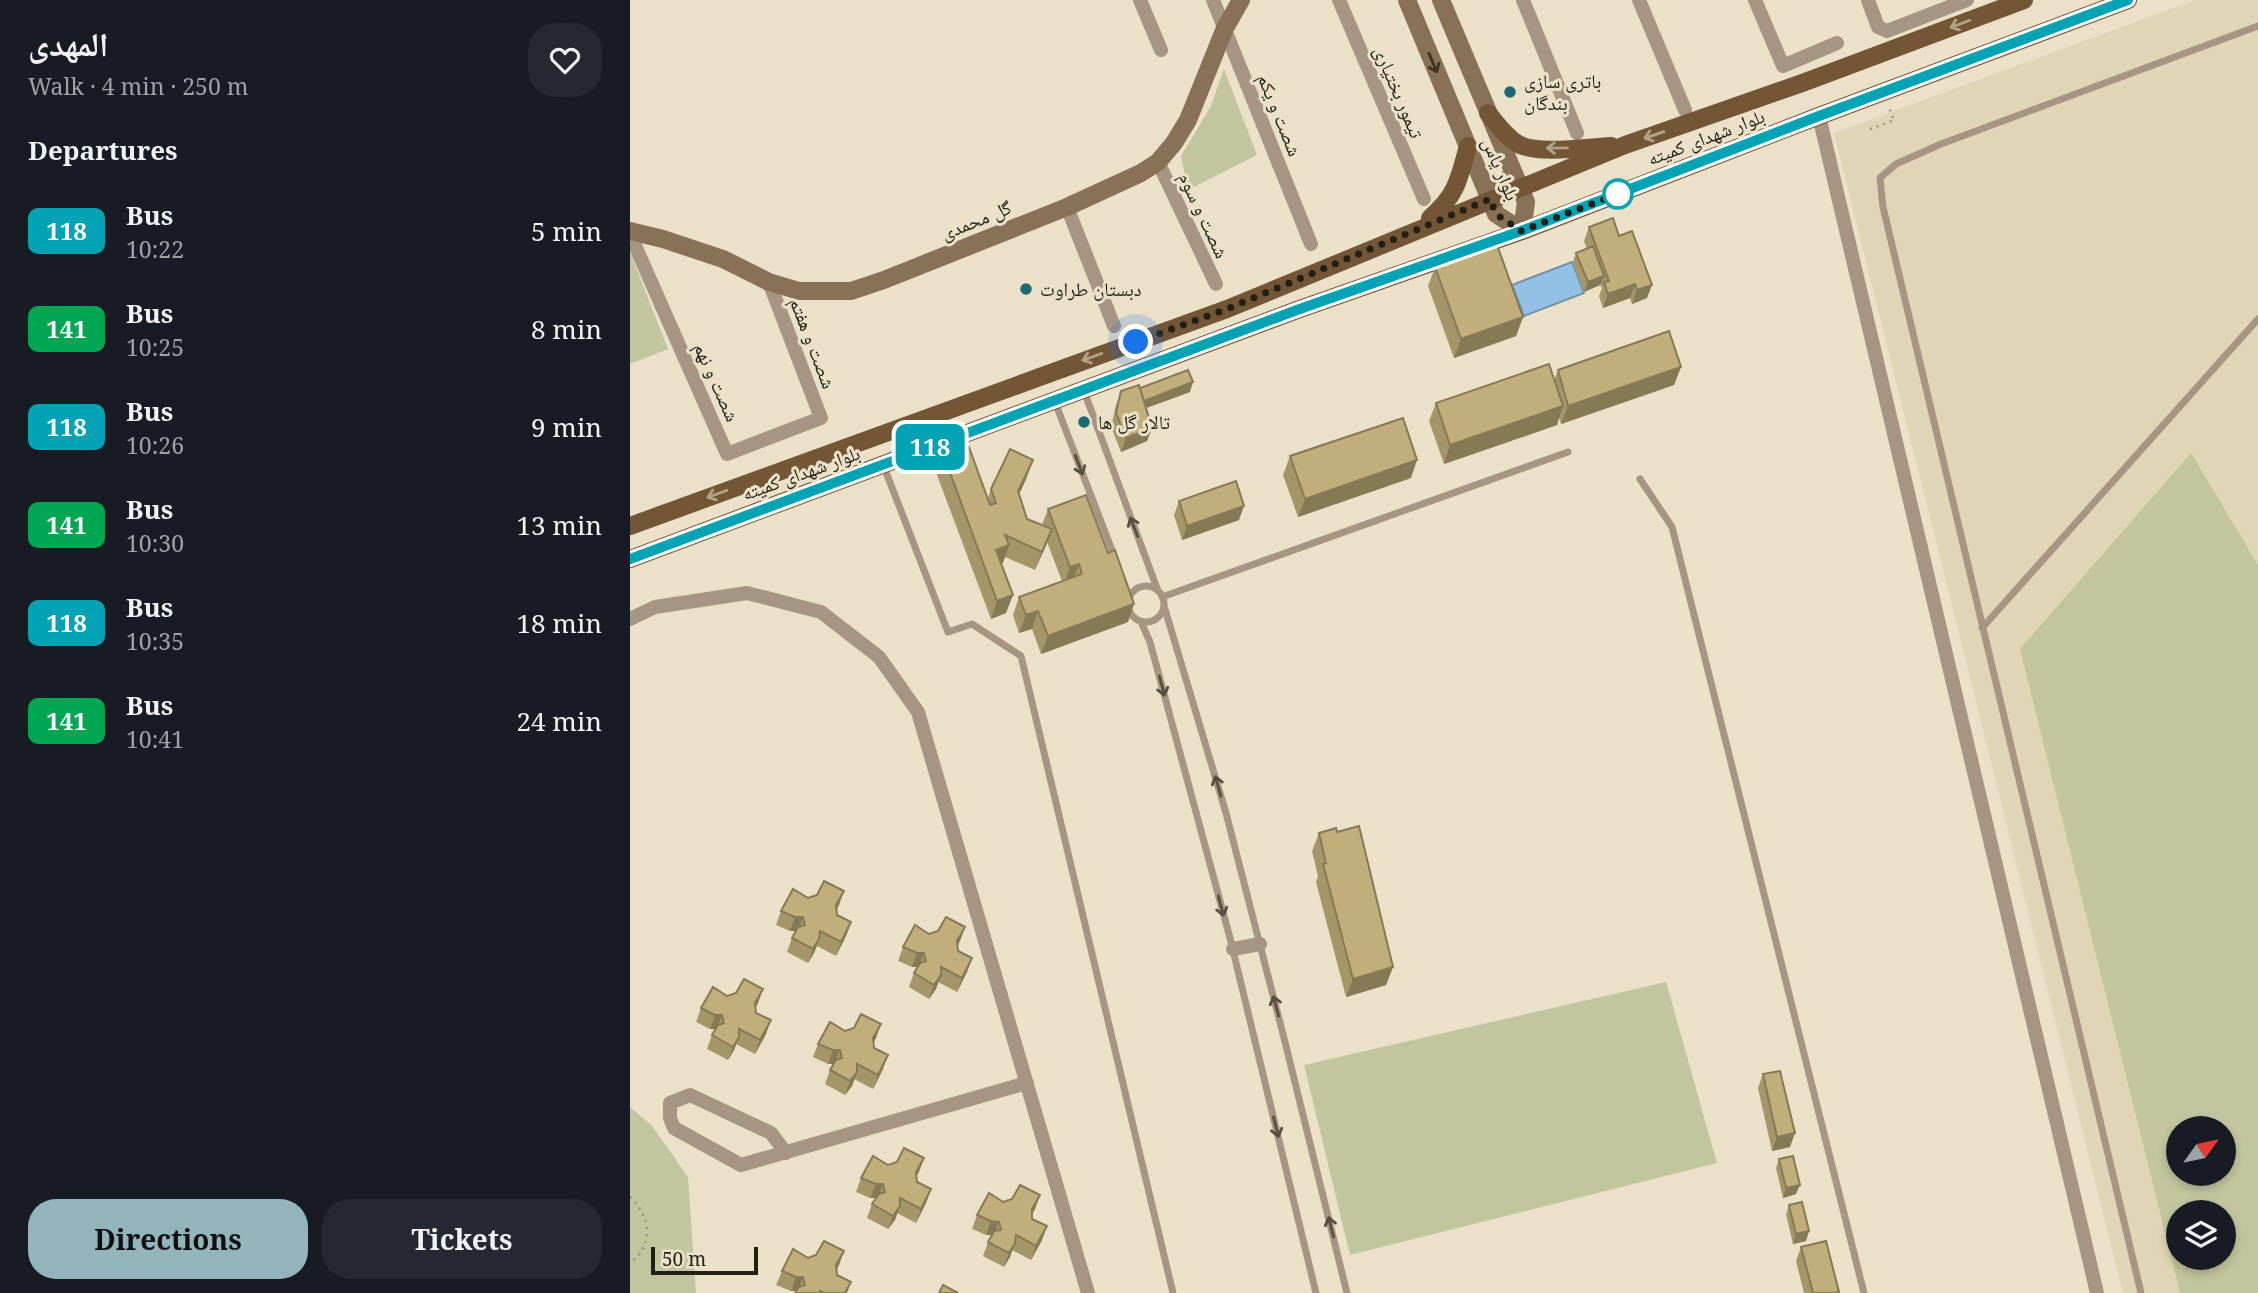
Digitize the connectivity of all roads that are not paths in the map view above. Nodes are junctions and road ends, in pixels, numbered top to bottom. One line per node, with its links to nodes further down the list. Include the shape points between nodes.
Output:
1 (1140, 0): 17 (street)
2 (1213, 0): 15 (street, شصت و یکم)
3 (1241, 0): 15 (street, گل محمدی)
4 (1339, 0): 27 (street, تیمور بختیاری)
5 (1407, 0): 23 (street, بلوار یاس, one-way to 23)
6 (1441, 0): 19 (street, بلوار یاس)
7 (1523, 0): 21 (street)
8 (1639, 0): 18 (street)
9 (1755, 0): 16 (street, via 1783,66)
10 (1868, 0): 11 (street, via 1878,26 1887,31)
11 (1967, 0)
12 (2024, 0): 22 (main road, بلوار شهدای کمیته, one-way to 22)
13 (2128, 0): 20 (main road, بلوار شهدای کمیته)
14 (2258, 26): 52 (lane, via 1941,144 1896,164 1880,178)
15 (1225, 28): 24 (street, گل محمدی, via 1188,120); 32 (street, شصت و یکم)
16 (1837, 43)
17 (1161, 50)
18 (1685, 110)
19 (1488, 113): 22 (main road, one-way to 19, via 1521,146); 25 (street, بلوار یاس)
20 (1819, 116): 30 (main road, بلوار شهدای کمیته); 62 (street)
21 (1577, 133)
22 (1625, 145): 25 (main road, بلوار شهدای کمیته)
23 (1468, 146): 26 (street, بلوار یاس); 29 (main road, via 1447,204)
24 (1158, 162): 28 (street, گل محمدی); 34 (street, شصت و سوم)
25 (1516, 180): 26 (main road, بلوار شهدای کمیته); 30 (street, بلوار یاس, via 1526,202)
26 (1487, 192): 29 (main road, بلوار شهدای کمیته); 30 (street, بلوار یاس, via 1496,214)
27 (1424, 199)
28 (1067, 207): 33 (street, گل محمدی, via 851,290 799,291); 36 (street)
29 (1417, 229): 43 (main road, بلوار شهدای کمیته, one-way to 43, via 1227,309)
30 (1521, 231): 37 (main road, بلوار شهدای کمیته)
31 (630, 233): 33 (street, گل محمدی, via 723,259); 39 (street, شصت و نهم, via 727,454)
32 (1311, 244)
33 (769, 282): 39 (street, شصت و هفتم)
34 (1216, 284)
35 (2258, 319): 52 (lane)
36 (1114, 326)
37 (1084, 390): 38 (main road, بلوار شهدای کمیته); 47 (lane, one-way to 37)
38 (1055, 401): 41 (main road, بلوار شهدای کمیته); 45 (lane, one-way to 45)
39 (821, 418)
40 (1568, 452): 47 (lane)
41 (883, 464): 44 (main road, بلوار شهدای کمیته); 58 (lane, via 948,632 972,624 1021,656)
42 (1640, 479): 61 (lane, via 1672,527)
43 (630, 526)
44 (630, 559)
45 (1116, 561)
46 (1125, 584): 48 (lane)
47 (1160, 594): 48 (lane, via 1142,587); 49 (lane)
48 (1130, 596): 51 (lane, via 1131,614)
49 (1164, 606): 51 (lane, via 1153,621); 53 (lane, one-way to 49)
50 (630, 619): 55 (street, via 655,607 747,593 821,612 879,657 918,712)
51 (1141, 622): 54 (lane, one-way to 54)
52 (1982, 628): 63 (lane)
53 (1260, 944): 54 (street); 60 (lane, one-way to 53)
54 (1233, 949): 59 (lane, one-way to 59)
55 (1027, 1083): 56 (street); 57 (street)
56 (786, 1153): 56 (street, via 741,1165 674,1128 670,1103 690,1095 771,1133)
57 (1088, 1293)
58 (1173, 1293)
59 (1316, 1293)
60 (1347, 1293)
61 (1864, 1293)
62 (2097, 1293)
63 (2141, 1293)

